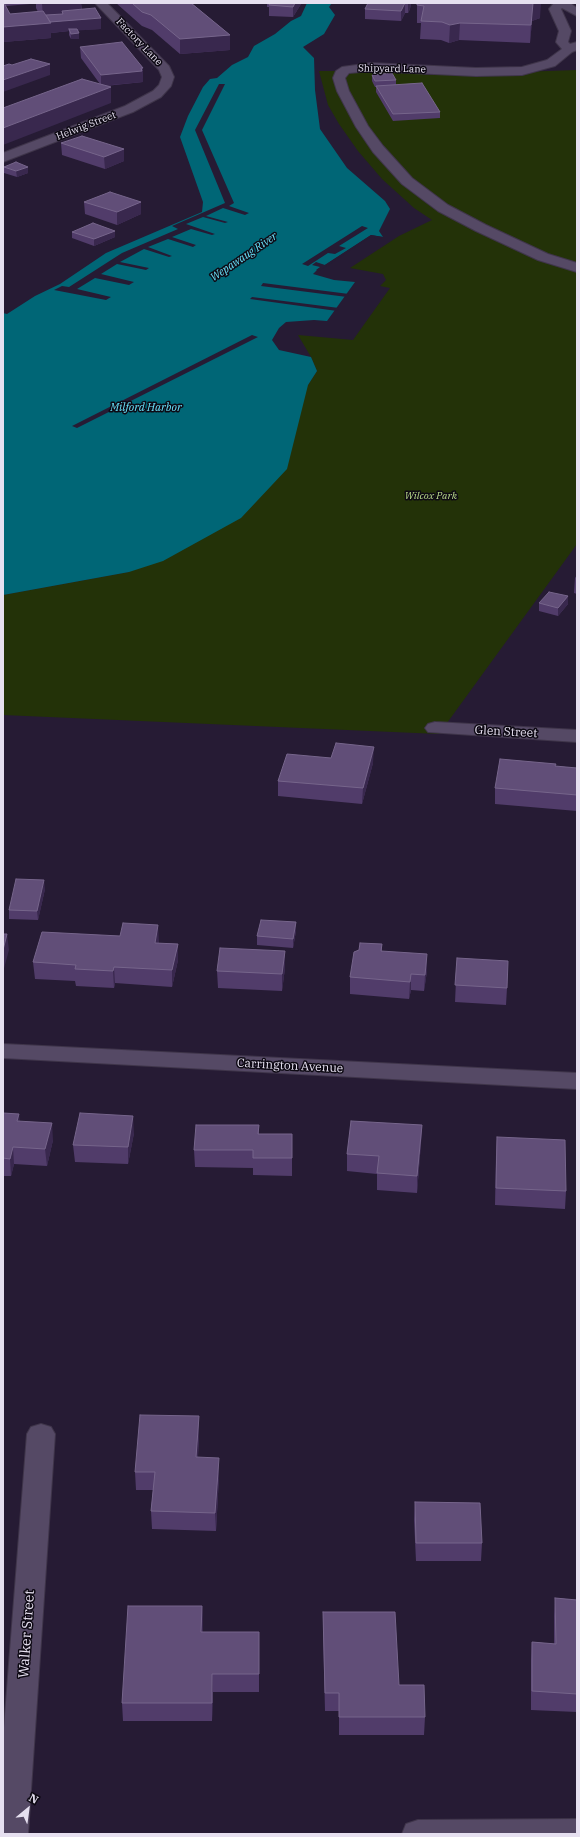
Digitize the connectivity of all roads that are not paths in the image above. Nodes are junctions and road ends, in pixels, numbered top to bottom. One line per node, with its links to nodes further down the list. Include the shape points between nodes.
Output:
1 (101, 3): 5 (street, Factory Lane, via 165,69 168,77)
2 (561, 3): 3 (street, Shipyard Lane); 4 (street, Shipyard Lane, via 555,8 565,31 562,42)
3 (577, 13)
4 (572, 48): 7 (street, Shipyard Lane, via 551,63 522,71 363,68 346,70 339,78 345,96 362,127 407,181 443,208 543,257)
5 (166, 86): 6 (street, Helwig Street, via 157,94 129,109)
6 (3, 158)
7 (577, 268)
8 (435, 728): 9 (street, Glen Street)
9 (577, 736)
10 (3, 1051): 11 (street, Carrington Avenue)
11 (577, 1081)
12 (41, 1434): 14 (street, Walker Street)
13 (577, 1833): 15 (street)
14 (12, 1834)
15 (418, 1834)

